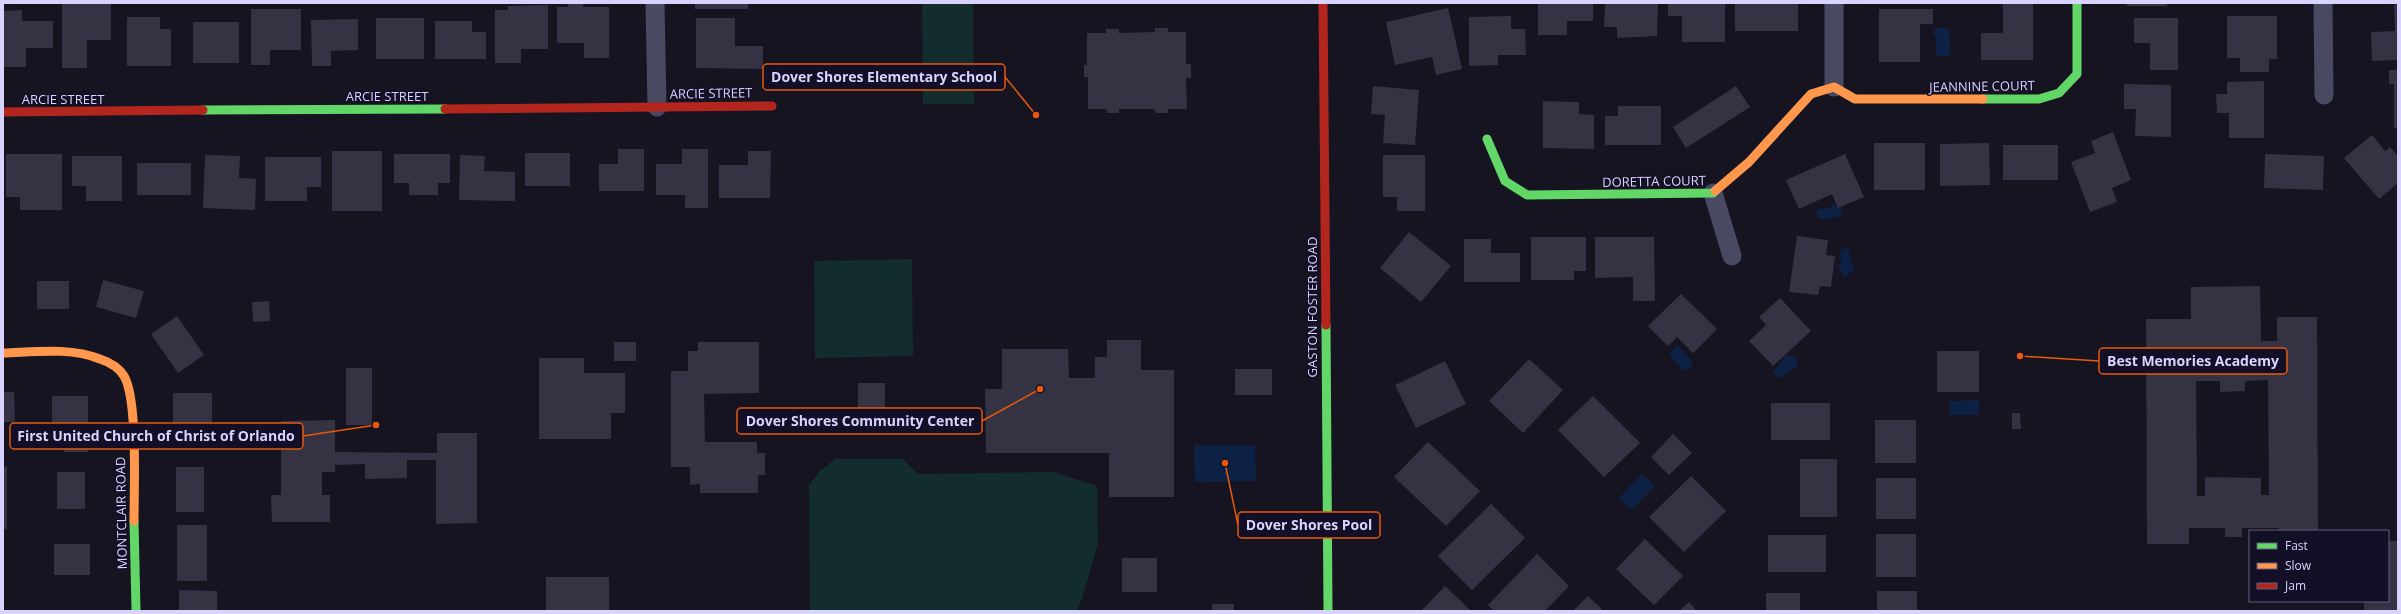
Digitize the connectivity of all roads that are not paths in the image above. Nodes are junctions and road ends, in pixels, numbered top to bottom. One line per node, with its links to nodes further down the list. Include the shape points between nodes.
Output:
1 (655, 3): 9 (street)
2 (1323, 3): 16 (street, GASTON FOSTER ROAD)
3 (1834, 3): 6 (street)
4 (2077, 3): 6 (street, JEANNINE COURT, via 2077,74 2059,93 2038,99 1855,99)
5 (2324, 3): 7 (street)
6 (1834, 87): 12 (street, DORETTA COURT, via 1811,94 1749,162)
7 (2324, 95)
8 (772, 106): 9 (street, ARCIE STREET)
9 (657, 107): 10 (street, ARCIE STREET)
10 (3, 112)
11 (1487, 139): 12 (street, DORETTA COURT, via 1505,182 1527,195)
12 (1713, 193): 13 (street)
13 (1732, 256)
14 (3, 353): 15 (street, MONTCLAIR ROAD, via 77,353 106,360 123,375 132,398)
15 (136, 611)
16 (1328, 611)

